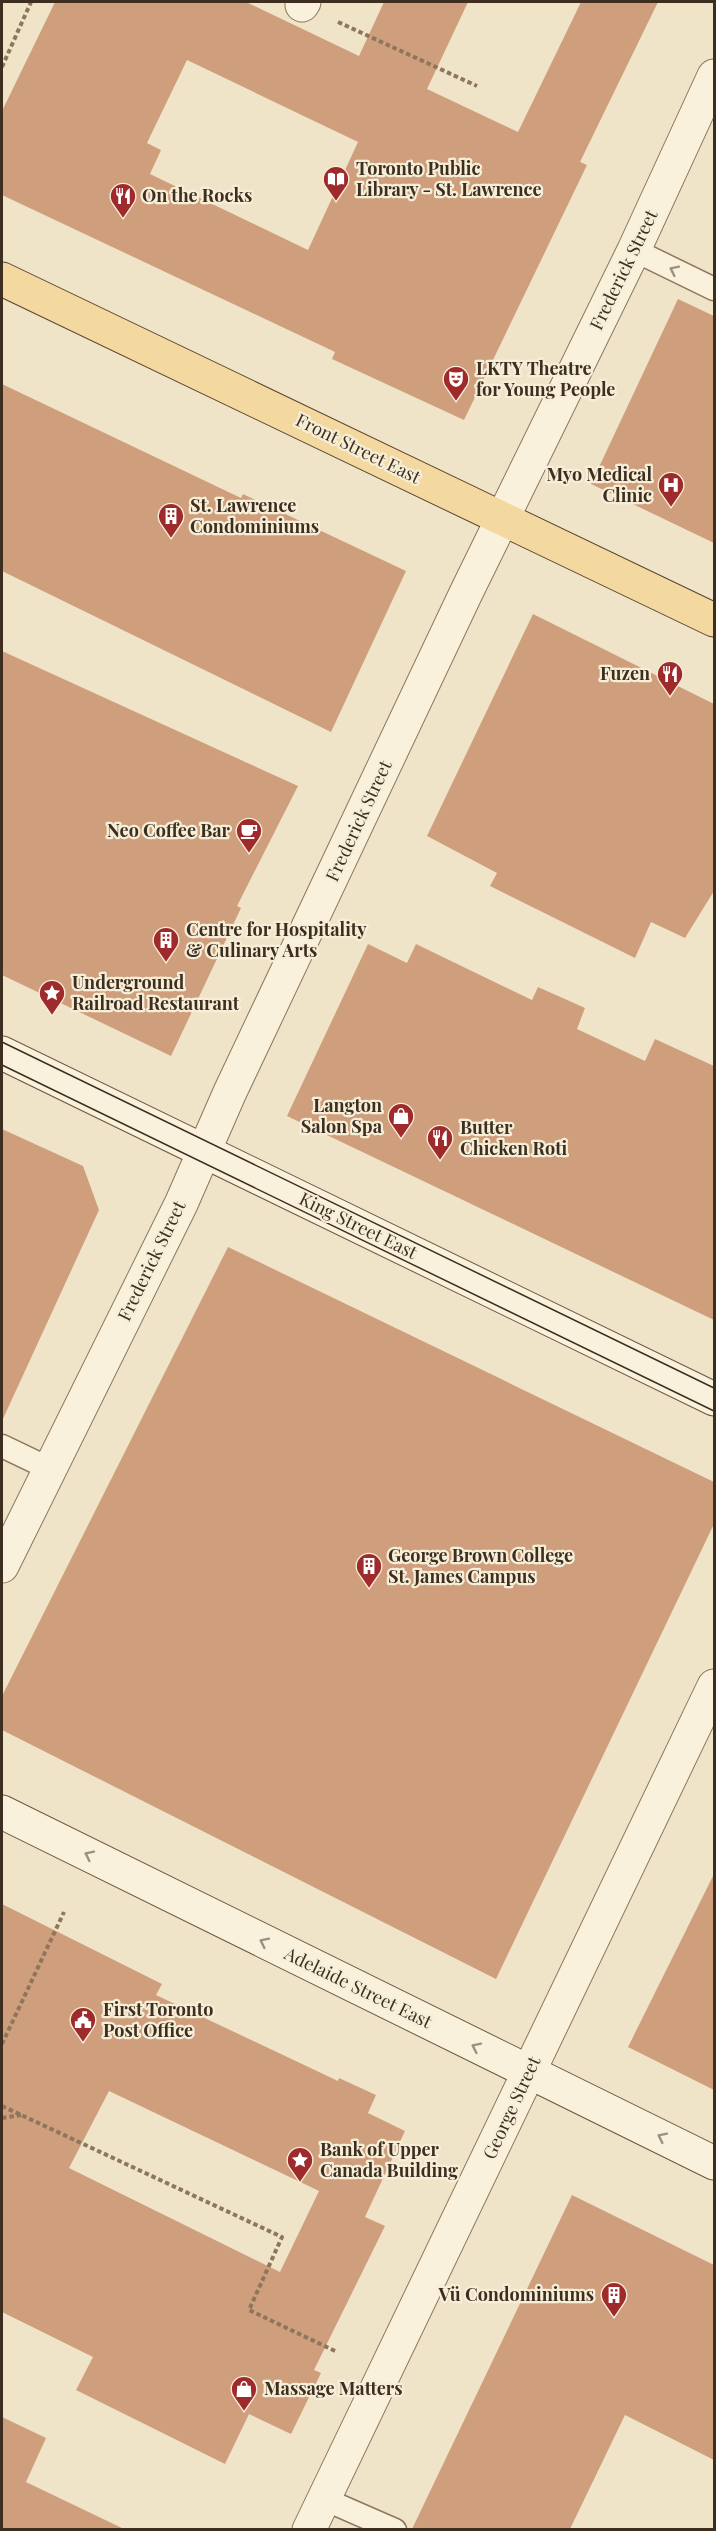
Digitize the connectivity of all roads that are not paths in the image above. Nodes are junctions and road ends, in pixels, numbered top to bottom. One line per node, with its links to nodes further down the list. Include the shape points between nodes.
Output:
1 (714, 76): 2 (street, Frederick Street)
2 (634, 250): 4 (lane, one-way to 2); 5 (street, Frederick Street)
3 (2, 279): 5 (main road, Front Street East)
4 (714, 290)
5 (501, 518): 6 (main road, Front Street East); 8 (street, Frederick Street)
6 (714, 620)
7 (2, 1053): 8 (street, King Street East)
8 (205, 1152): 9 (street, King Street East); 11 (street, Frederick Street)
9 (714, 1398)
10 (2, 1446): 11 (lane)
11 (50, 1469): 12 (street, Frederick Street)
12 (2, 1566)
13 (714, 1686): 15 (street, George Street)
14 (2, 1812): 15 (street, Adelaide Street East, one-way to 14)
15 (529, 2073): 16 (street, Adelaide Street East, one-way to 15); 17 (street, George Street)
16 (714, 2163)
17 (324, 2499): 18 (street, George Street); 19 (lane)
18 (309, 2529)
19 (395, 2529)

